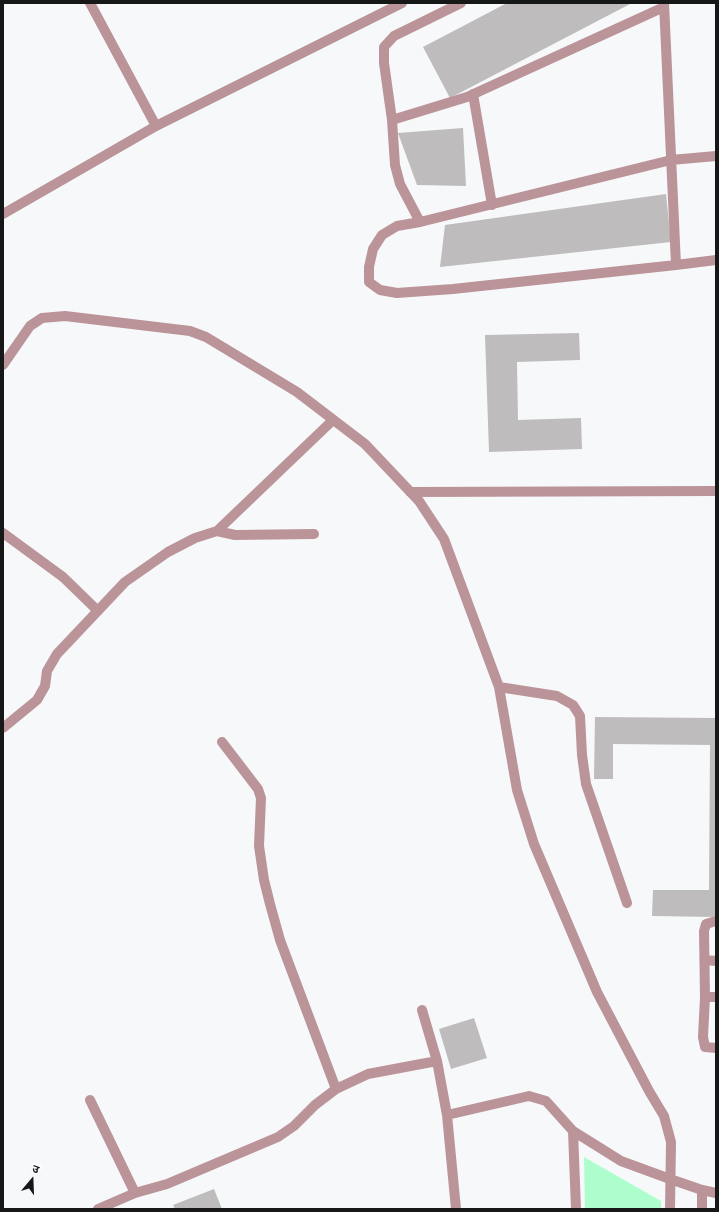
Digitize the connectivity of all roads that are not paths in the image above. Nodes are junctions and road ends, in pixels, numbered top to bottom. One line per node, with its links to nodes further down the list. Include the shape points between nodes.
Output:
1 (90, 3): 7 (street)
2 (402, 3): 7 (street)
3 (461, 3): 6 (street, via 394,36 384,47)
4 (664, 5): 5 (street); 9 (street)
5 (473, 94): 6 (street); 10 (street)
6 (392, 120): 12 (street, via 395,166 400,184)
7 (156, 126): 11 (street)
8 (716, 156): 9 (street)
9 (671, 160): 10 (street); 14 (street)
10 (492, 205): 12 (street)
11 (3, 214)
12 (420, 222): 14 (street, via 397,226 382,235 373,249 369,282 380,290 397,293 453,289)
13 (716, 260): 14 (street)
14 (676, 265)
15 (3, 365): 16 (street, via 30,326 42,318 65,316 190,331 206,337 297,392)
16 (334, 420): 18 (street, via 365,444); 19 (street)
17 (716, 491): 18 (street)
18 (410, 492): 23 (street, via 419,501 444,539)
19 (217, 531): 21 (street, via 235,535); 22 (street, via 195,538 168,552 125,582)
20 (3, 533): 22 (street, via 63,576)
21 (314, 534)
22 (98, 611): 24 (street, via 58,654 47,671 45,686 37,700)
23 (499, 687): 26 (street, via 557,696 573,705 580,716 586,784); 38 (street, via 517,790 534,844 598,992 664,1116 671,1142)
24 (3, 728)
25 (222, 742): 34 (street, via 260,793 258,846 270,904 280,940)
26 (627, 903)
27 (716, 921): 28 (street, via 706,924 704,931)
28 (711, 960): 29 (street)
29 (705, 997): 30 (street); 32 (street, via 705,1047)
30 (716, 997)
31 (422, 1010): 33 (street)
32 (716, 1048)
33 (437, 1061): 34 (street, via 368,1074); 36 (street)
34 (336, 1089): 40 (street, via 278,1137 167,1184)
35 (90, 1100): 40 (street)
36 (447, 1115): 37 (street, via 529,1096 546,1101); 43 (street)
37 (574, 1131): 38 (street, via 621,1161); 44 (street)
38 (670, 1179): 39 (street); 45 (street)
39 (702, 1190): 41 (street); 46 (street)
40 (136, 1193): 42 (street)
41 (716, 1193)
42 (98, 1209)
43 (456, 1209)
44 (576, 1209)
45 (670, 1209)
46 (702, 1209)

